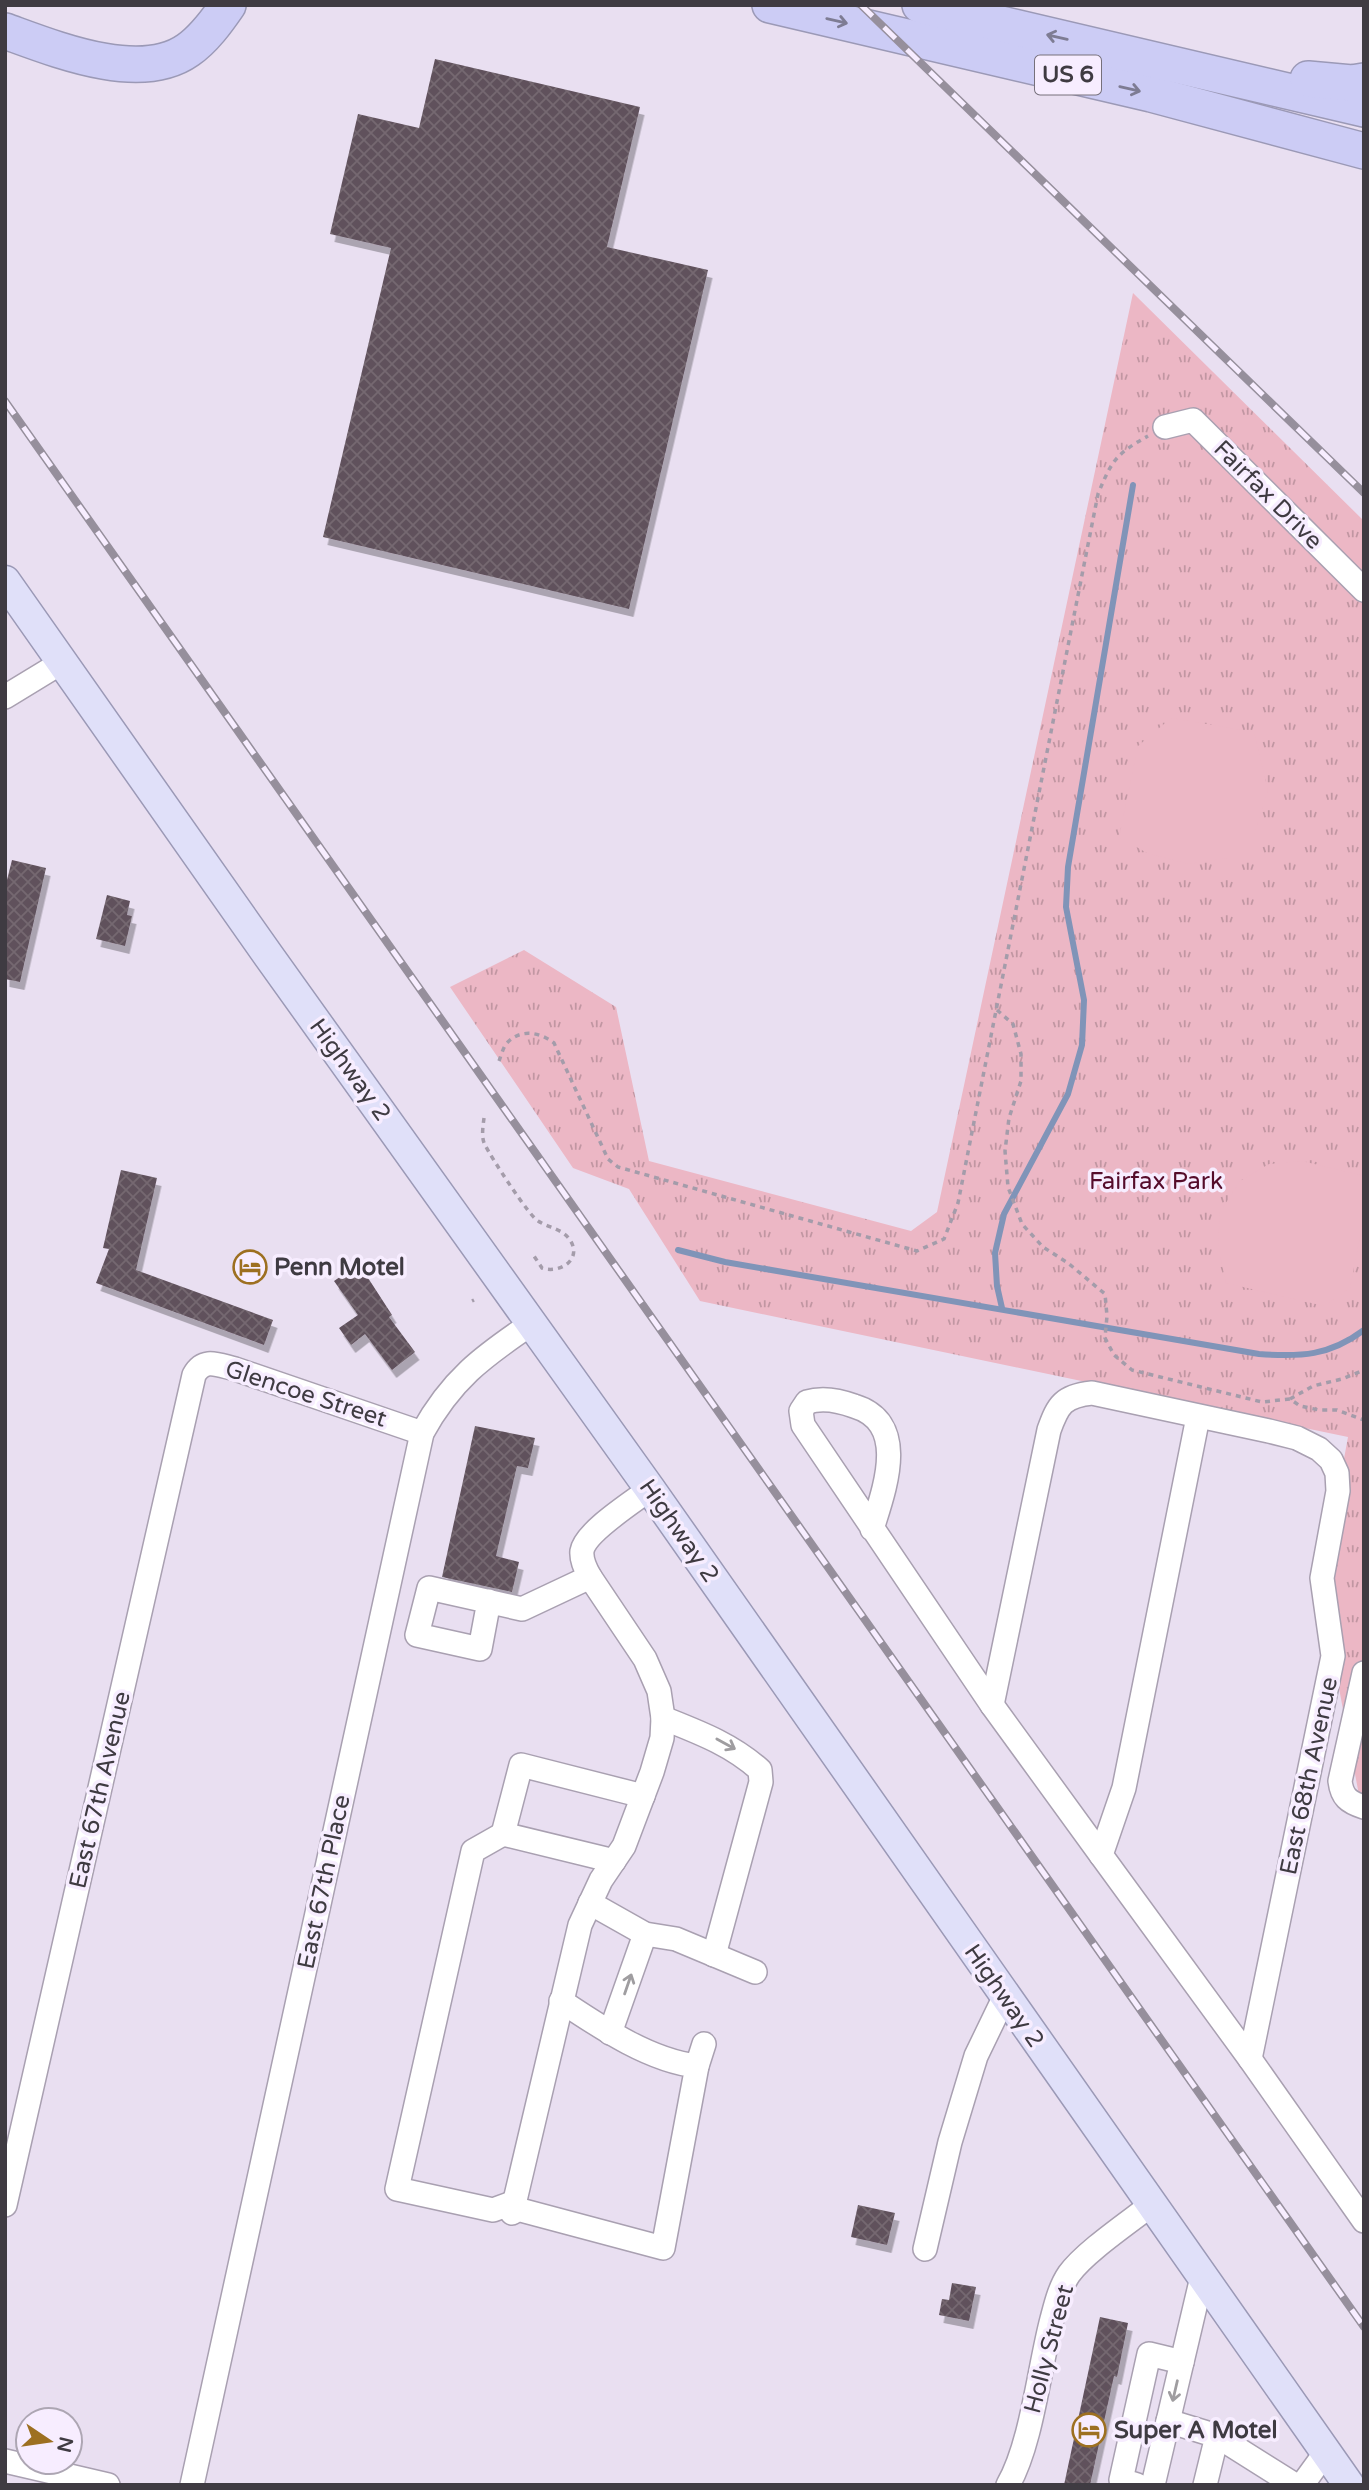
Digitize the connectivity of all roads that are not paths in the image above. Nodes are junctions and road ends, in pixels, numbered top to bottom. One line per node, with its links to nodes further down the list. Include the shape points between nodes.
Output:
1 (770, 5): 8 (highway, US 6, one-way to 8, via 1151,94)
2 (920, 5): 5 (highway, US 6, one-way to 2)
3 (226, 7): 4 (highway, via 188,50 157,63 102,60)
4 (5, 31)
5 (1144, 57): 6 (highway, via 1204,61 1320,81); 7 (highway, US 6)
6 (1364, 81)
7 (1364, 110)
8 (1364, 151)
9 (1165, 427): 11 (street, Fairfax Drive, via 1193,420)
10 (5, 581): 12 (main road, Highway 2)
11 (1364, 590)
12 (64, 661): 13 (street); 14 (main road, Highway 2)
13 (5, 698)
14 (531, 1324): 17 (street, East 67th Place, via 458,1380); 18 (main road, Highway 2)
15 (194, 1375): 17 (street, Glencoe Street, via 203,1364 235,1369); 40 (street, East 67th Avenue)
16 (1198, 1418): 23 (street, via 1092,1393 1069,1398 1058,1406 1049,1430); 28 (street, via 1124,1788); 38 (street, East 68th Avenue, via 1288,1436 1319,1449 1337,1473 1338,1491 1322,1578 1333,1656)
17 (422, 1433): 52 (street, East 67th Place)
18 (650, 1489): 20 (street, via 588,1537 582,1551); 34 (main road, Highway 2)
19 (872, 1529): 19 (street, via 803,1425 801,1411 807,1402 820,1398 861,1408 885,1433 890,1466); 23 (street)
20 (590, 1577): 21 (street, via 522,1609); 24 (street, via 645,1658 659,1691)
21 (489, 1601)
22 (1364, 1673): 26 (street, via 1340,1781 1341,1793)
23 (992, 1705): 28 (street)
24 (663, 1718): 25 (street, via 662,1738); 32 (street, one-way to 32, via 716,1739 760,1770 761,1782)
25 (643, 1796): 27 (street, via 521,1765); 29 (street)
26 (1364, 1807)
27 (503, 1834): 29 (street); 42 (street, via 473,1850 397,2189 493,2210)
28 (1101, 1855): 38 (street)
29 (614, 1861): 30 (street)
30 (590, 1903): 31 (street); 35 (street)
31 (645, 1934): 32 (street, via 676,1939); 36 (street, one-way to 31)
32 (714, 1955): 33 (street)
33 (755, 1972)
34 (1005, 1996): 41 (main road, Highway 2); 44 (street, via 975,2056)
35 (561, 2001): 36 (street); 42 (street)
36 (610, 2033): 39 (street, via 678,2064)
37 (704, 2044): 39 (street)
38 (1251, 2059): 43 (street)
39 (697, 2066): 42 (street, via 663,2248)
40 (5, 2205)
41 (1151, 2205): 45 (main road, Highway 2); 53 (street, Holly Street, via 1068,2275 1048,2334 1025,2439)
42 (513, 2208)
43 (1364, 2221)
44 (925, 2249)
45 (1202, 2277): 46 (street); 49 (main road, Highway 2)
46 (1182, 2362): 47 (street, one-way to 47); 54 (street, via 1149,2354 1121,2480)
47 (1168, 2421): 48 (street); 55 (street)
48 (1217, 2436): 56 (street); 57 (street)
49 (1326, 2452): 58 (street); 59 (main road, Highway 2)
50 (5, 2460): 51 (street)
51 (108, 2485)
52 (192, 2485)
53 (1008, 2485)
54 (1137, 2485)
55 (1153, 2485)
56 (1205, 2485)
57 (1295, 2485)
58 (1302, 2485)
59 (1349, 2485)

